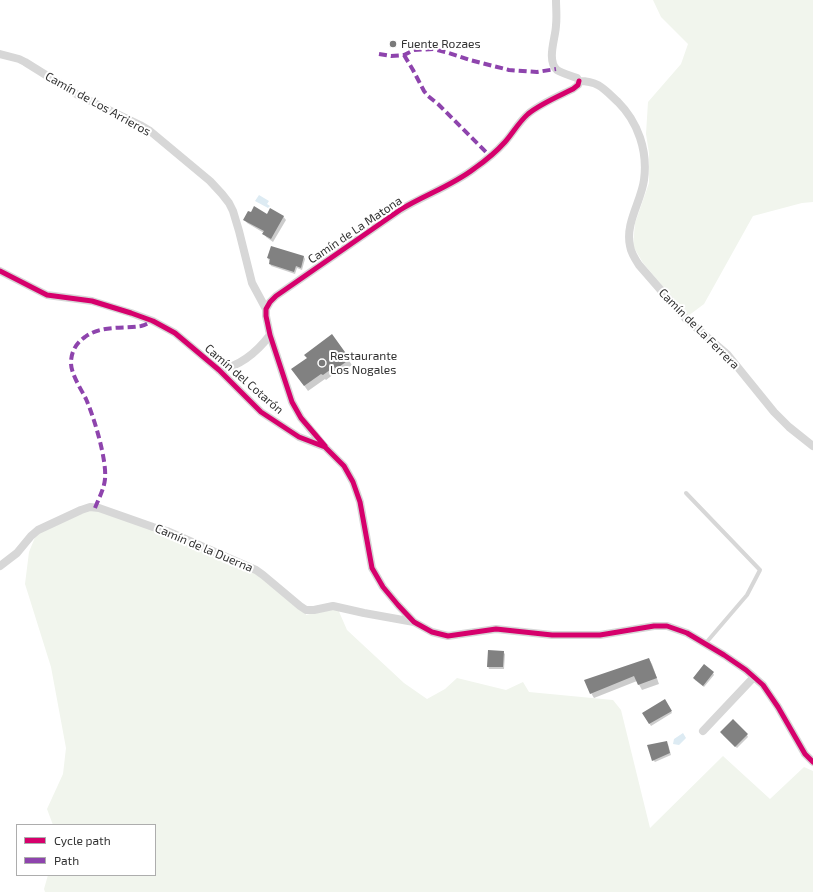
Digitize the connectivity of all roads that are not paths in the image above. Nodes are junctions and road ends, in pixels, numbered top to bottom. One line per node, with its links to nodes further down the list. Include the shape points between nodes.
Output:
1 (556, 0): 3 (street, Camín de La Ferrera, via 552,60 558,70)
2 (0, 54): 5 (street, Camín de Los Arrieros, via 25,62 78,95 150,131 210,181 233,211 252,283)
3 (579, 81): 5 (street, Camín de La Matona, via 573,89 529,113 505,142 474,169 400,210 276,296); 8 (street, Camín de La Ferrera, via 593,82 605,89 627,112 641,138 644,180 629,238 630,247 639,265 686,319 727,354 779,417)
4 (0, 271): 7 (street, Camín del Cotarón, via 47,295 92,301 153,321 175,334)
5 (266, 309): 6 (street)
6 (270, 335): 7 (street, via 252,355 240,363); 9 (street, via 292,402 301,418)
7 (219, 370): 9 (street, Camín del Cotarón, via 261,412 299,438)
8 (813, 446)
9 (325, 447): 12 (street, Camín del Cotarón, via 344,466 353,482 360,502 372,568 383,587)
10 (686, 493): 13 (lane, via 760,570 746,594)
11 (0, 566): 12 (street, Camín de la Duerna, via 38,530 86,508 99,508 167,531 256,570 306,610 333,606)
12 (414, 622): 13 (street, Camín del Cotarón, via 432,632 448,636 496,629 552,635 600,634 667,626 687,633)
13 (706, 644): 14 (street, Camín del Cotarón)
14 (754, 677): 15 (street); 16 (street, Camín del Cotarón, via 763,685 805,754)
15 (703, 731)
16 (813, 762)

